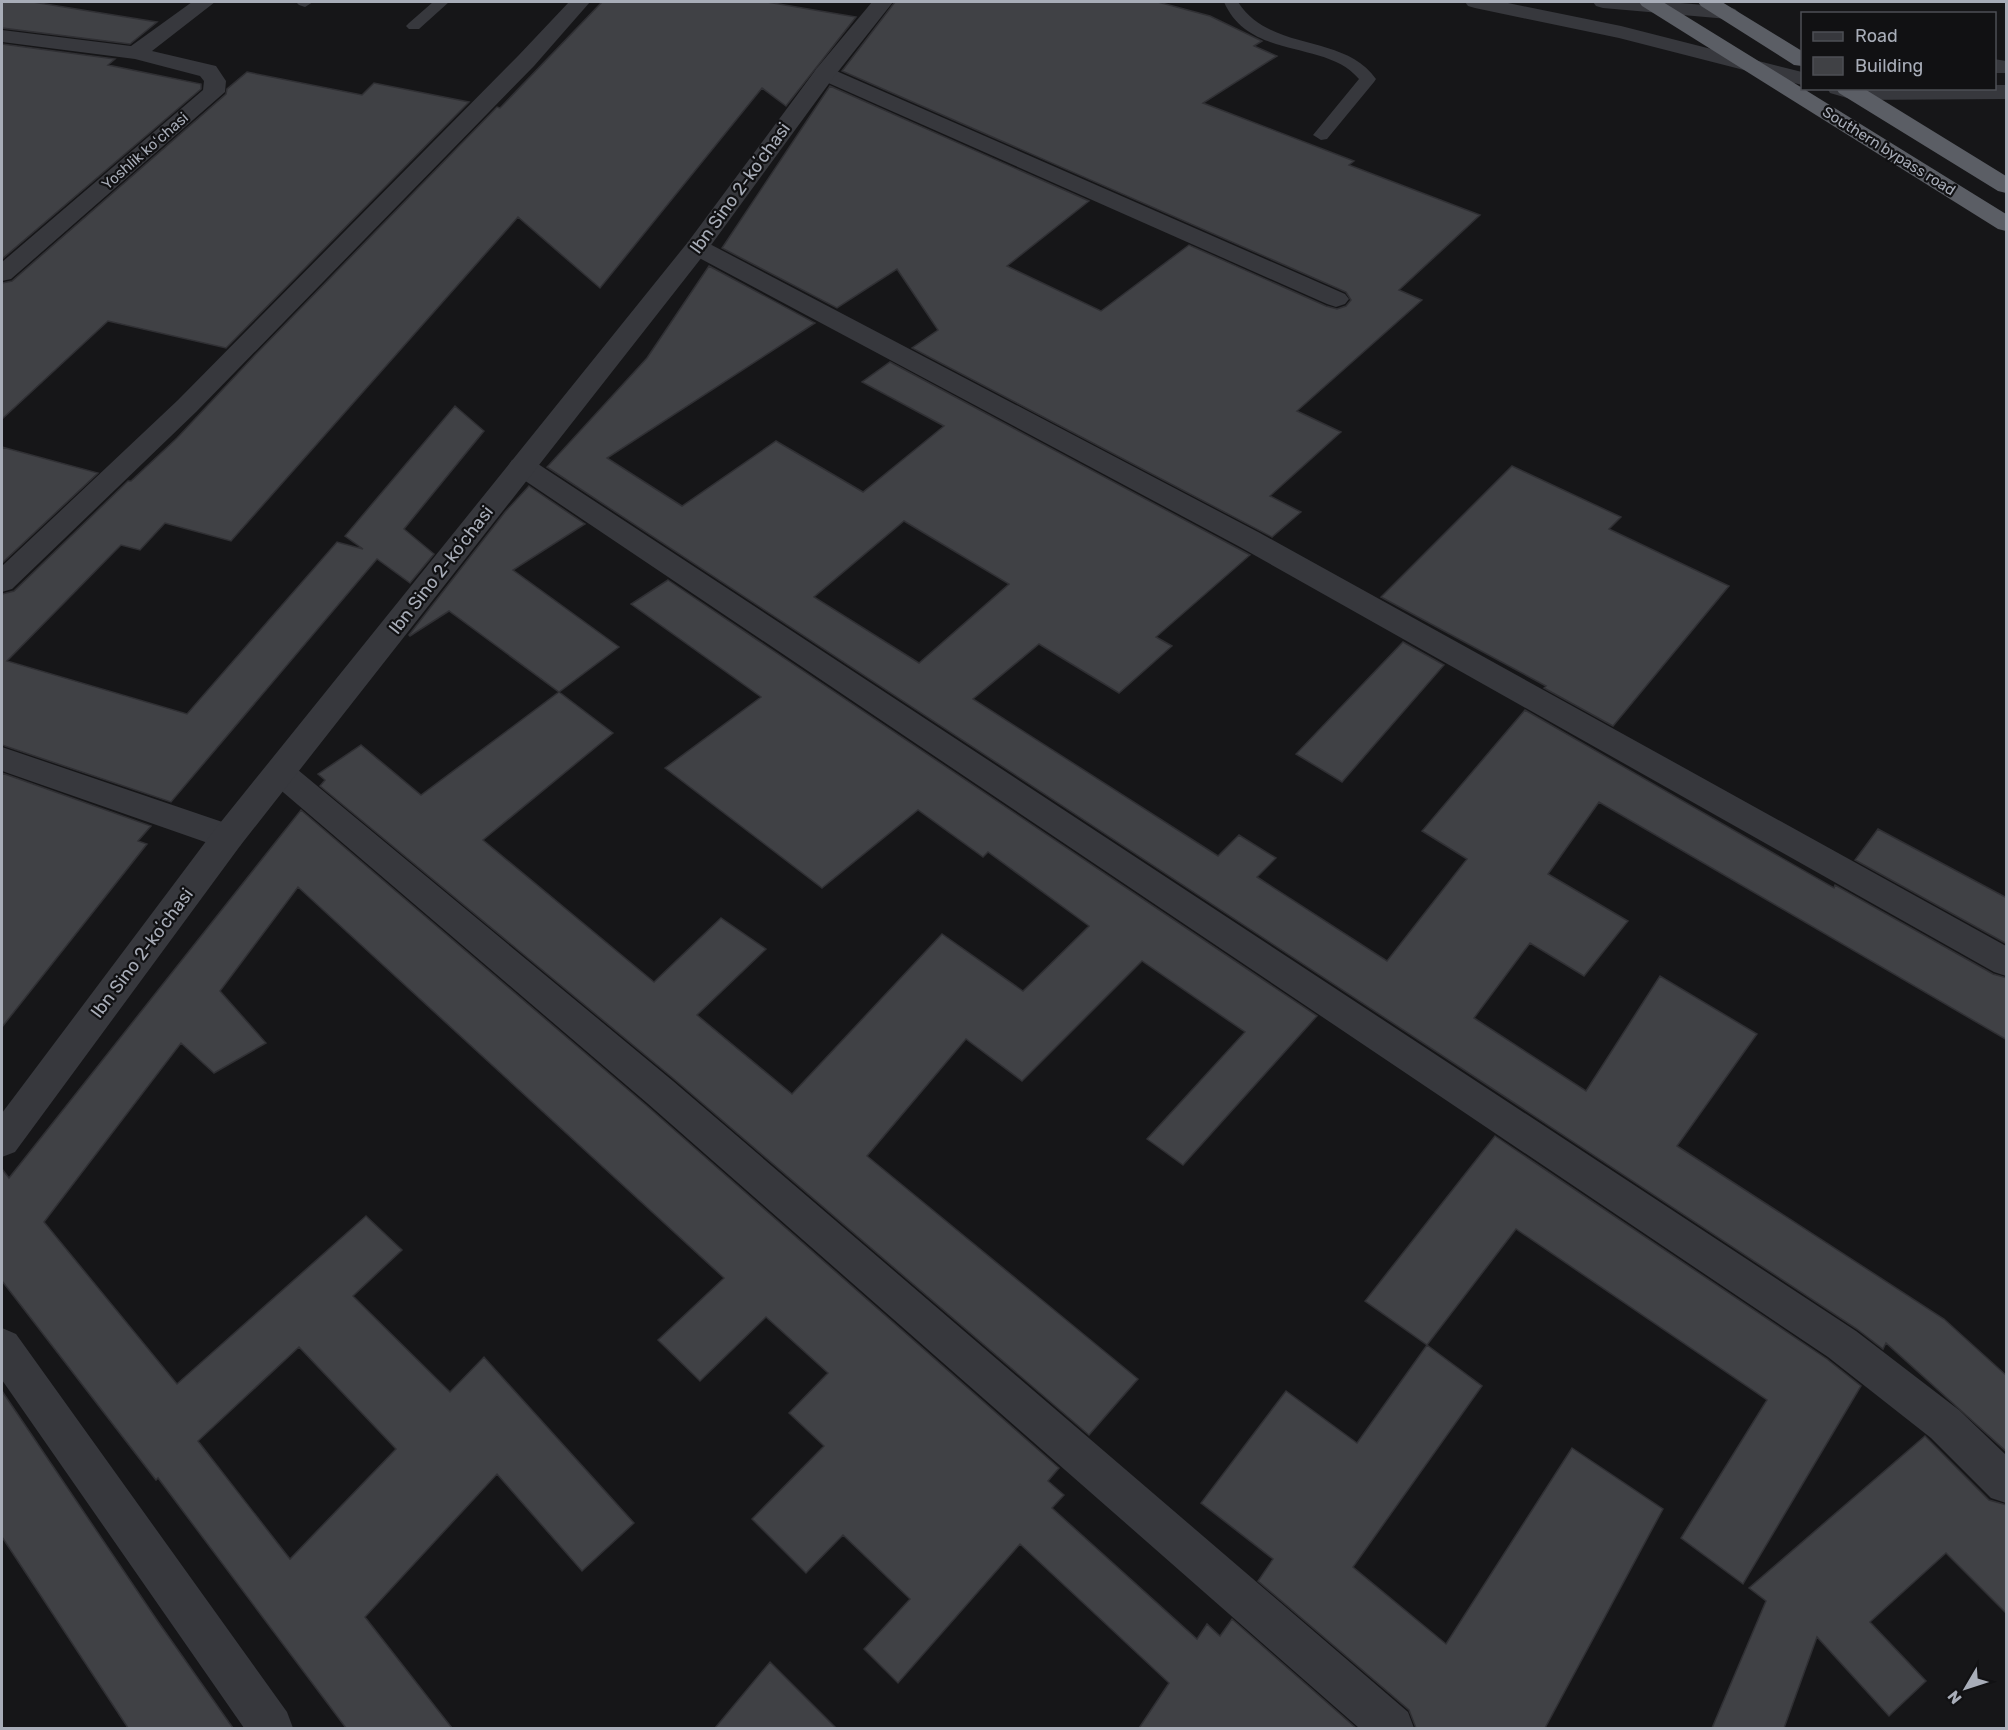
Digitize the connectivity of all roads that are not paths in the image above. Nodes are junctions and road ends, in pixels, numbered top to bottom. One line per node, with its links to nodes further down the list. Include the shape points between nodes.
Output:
1 (206, 2): 14 (street)
2 (441, 2): 11 (lane)
3 (580, 2): 29 (street, via 187,406)
4 (883, 2): 18 (street, Ibn Sino 2-koʼchasi)
5 (1231, 2): 22 (lane, via 1250,25 1291,44 1351,63 1365,72 1368,79)
6 (1475, 2): 17 (street)
7 (1603, 2): 9 (street)
8 (1708, 2): 10 (highway)
9 (1652, 4): 10 (street); 17 (highway, Southern bypass road)
10 (1728, 13): 15 (highway)
11 (414, 26)
12 (2, 36): 13 (street, Yoshlik koʻchasi)
13 (38, 42): 14 (street, Yoshlik koʻchasi); 16 (street)
14 (135, 53): 26 (street, Yoshlik koʻchasi, via 208,71 215,81 214,92)
15 (1798, 55)
16 (10, 57)
17 (1749, 64): 19 (street); 24 (highway, Southern bypass road)
18 (825, 73): 25 (street, Ibn Sino 2-koʼchasi); 27 (street)
19 (1801, 78)
20 (1846, 90): 21 (street); 23 (highway, Southern bypass road)
21 (2007, 92)
22 (1321, 135)
23 (2007, 186)
24 (2007, 224)
25 (697, 247): 28 (street, Ibn Sino 2-koʼchasi); 33 (street, via 1250,540)
26 (2, 274)
27 (1336, 299)
28 (522, 466): 31 (street, Ibn Sino 2-koʼchasi); 36 (street, via 1842,1344 1945,1424)
29 (2, 582)
30 (2, 759): 32 (street)
31 (281, 773): 32 (street, Ibn Sino 2-koʼchasi); 38 (street, via 669,1100)
32 (228, 837): 34 (street, Ibn Sino 2-koʼchasi)
33 (2007, 963)
34 (2, 1141)
35 (2, 1347): 37 (street)
36 (2007, 1483)
37 (271, 1728)
38 (1392, 1728)

